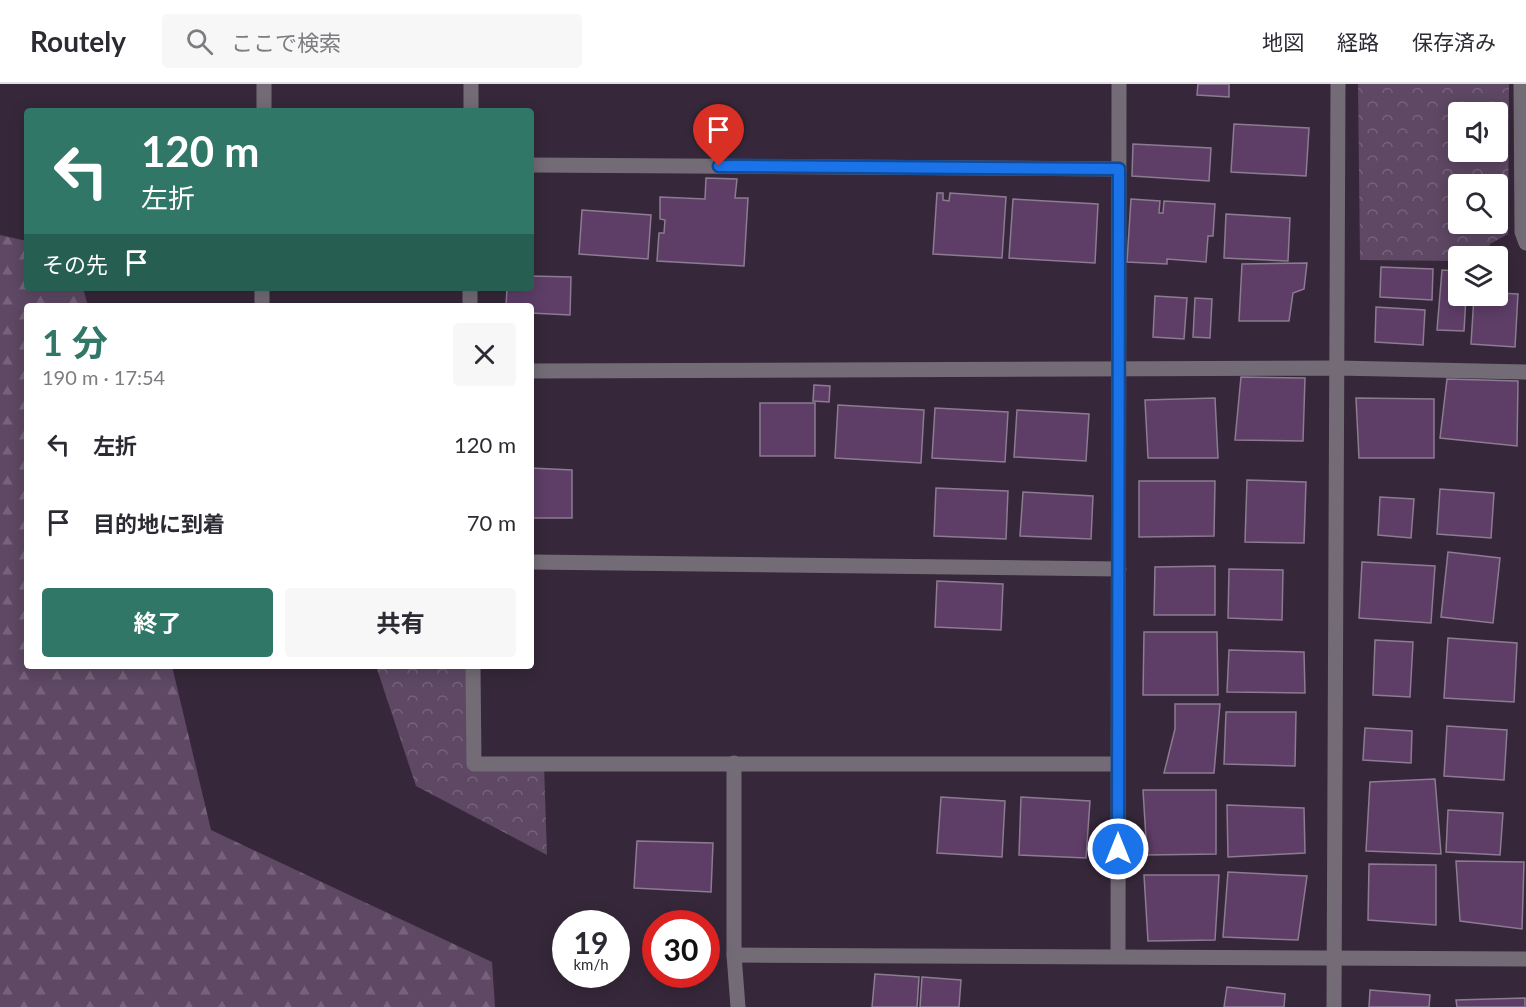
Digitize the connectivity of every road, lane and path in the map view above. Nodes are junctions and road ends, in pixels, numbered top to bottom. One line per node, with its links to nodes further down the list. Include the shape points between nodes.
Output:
1 (264, 84): 6 (street)
2 (471, 84): 7 (street)
3 (1119, 84): 9 (street)
4 (1338, 84): 11 (street)
5 (1521, 84): 10 (street, via 1522,232)
6 (264, 108)
7 (471, 108)
8 (534, 165): 9 (street)
9 (1119, 169): 12 (street)
10 (1526, 243)
11 (1336, 368): 12 (street); 14 (street); 22 (street)
12 (1119, 369): 13 (street); 16 (street)
13 (534, 371)
14 (1526, 372)
15 (534, 562): 16 (street)
16 (1119, 569): 19 (street)
17 (473, 669): 18 (street, via 474,764)
18 (734, 763): 19 (street); 20 (street)
19 (1118, 764): 21 (street)
20 (734, 955): 21 (street); 24 (street)
21 (1118, 957): 22 (street)
22 (1335, 957): 23 (street); 25 (street)
23 (1526, 959)
24 (738, 1007)
25 (1335, 1007)

